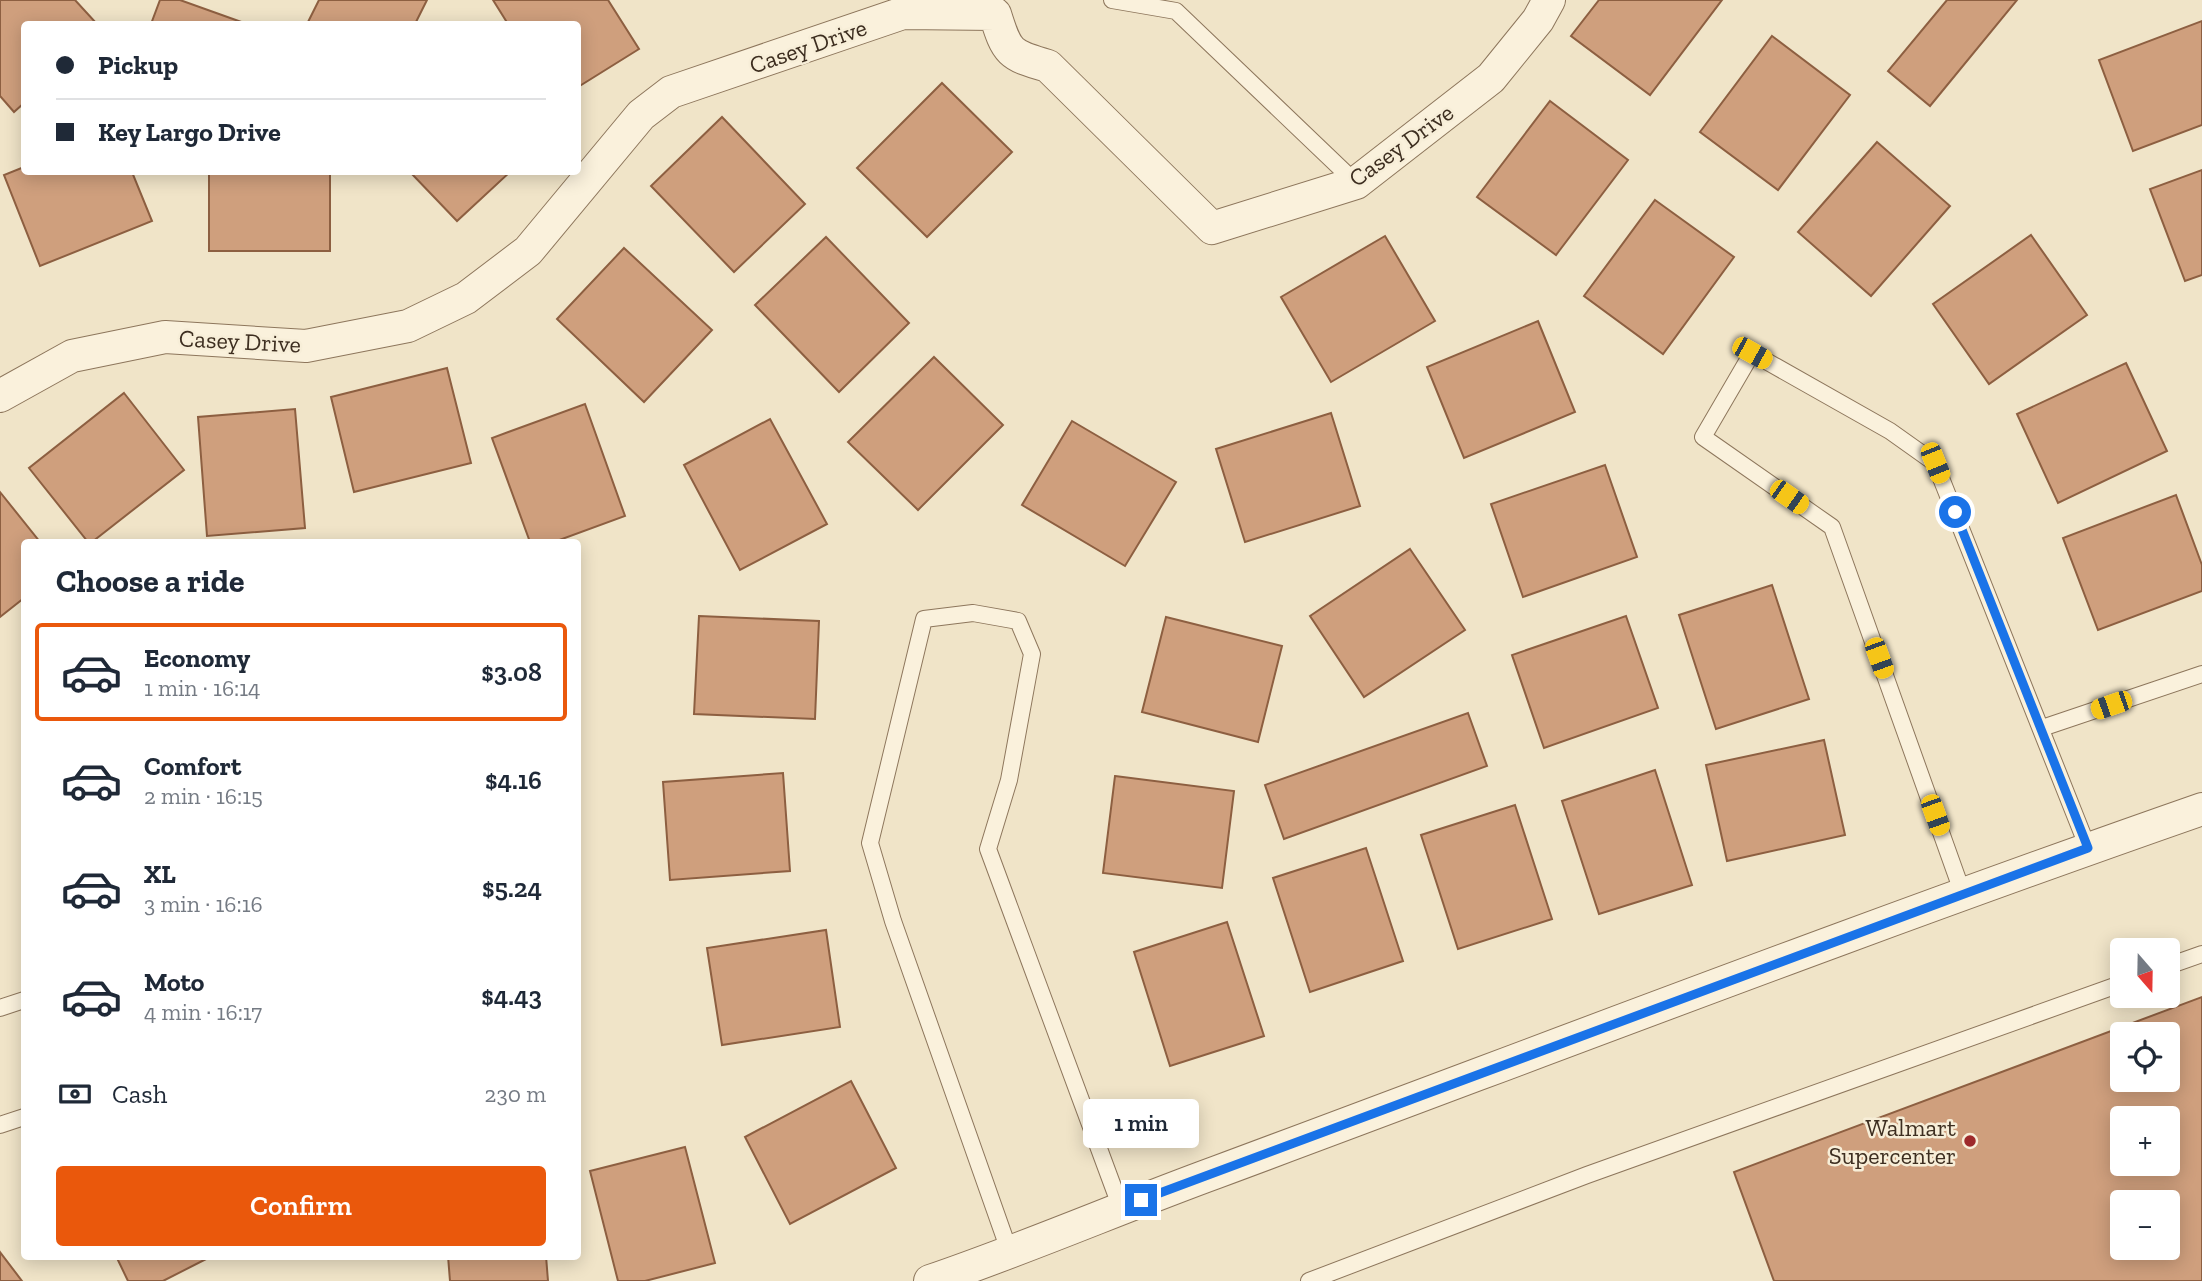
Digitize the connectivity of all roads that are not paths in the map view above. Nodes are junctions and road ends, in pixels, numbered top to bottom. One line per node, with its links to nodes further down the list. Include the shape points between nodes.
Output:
1 (1112, 0): 4 (lane, via 1176,11)
2 (1549, 0): 4 (street, Casey Drive, via 1491,78)
3 (1002, 7): 4 (street, Casey Drive, via 1004,43 1018,57 1048,66 1212,228); 5 (street, Casey Drive, via 903,13 671,92 641,115 528,251 466,298 408,326 306,346 165,337 72,356)
4 (1356, 183)
5 (0, 396)
6 (2202, 674): 7 (lane)
7 (2042, 728): 9 (lane); 10 (lane, via 1935,463 1890,431 1752,353 1703,437 1832,527)
8 (2202, 809): 9 (street)
9 (2088, 848): 10 (street)
10 (1963, 894): 18 (street)
11 (2202, 954): 12 (lane)
12 (2180, 962)
13 (2110, 988): 21 (lane, via 1587,1175)
14 (21, 1001): 15 (lane)
15 (0, 1008)
16 (21, 1118): 17 (lane)
17 (0, 1125)
18 (1121, 1208): 19 (street); 19 (lane, via 988,849 1009,780 1032,654 1018,621 973,613 925,619 870,843)
19 (1010, 1253): 20 (street)
20 (930, 1281)
21 (1309, 1281)

